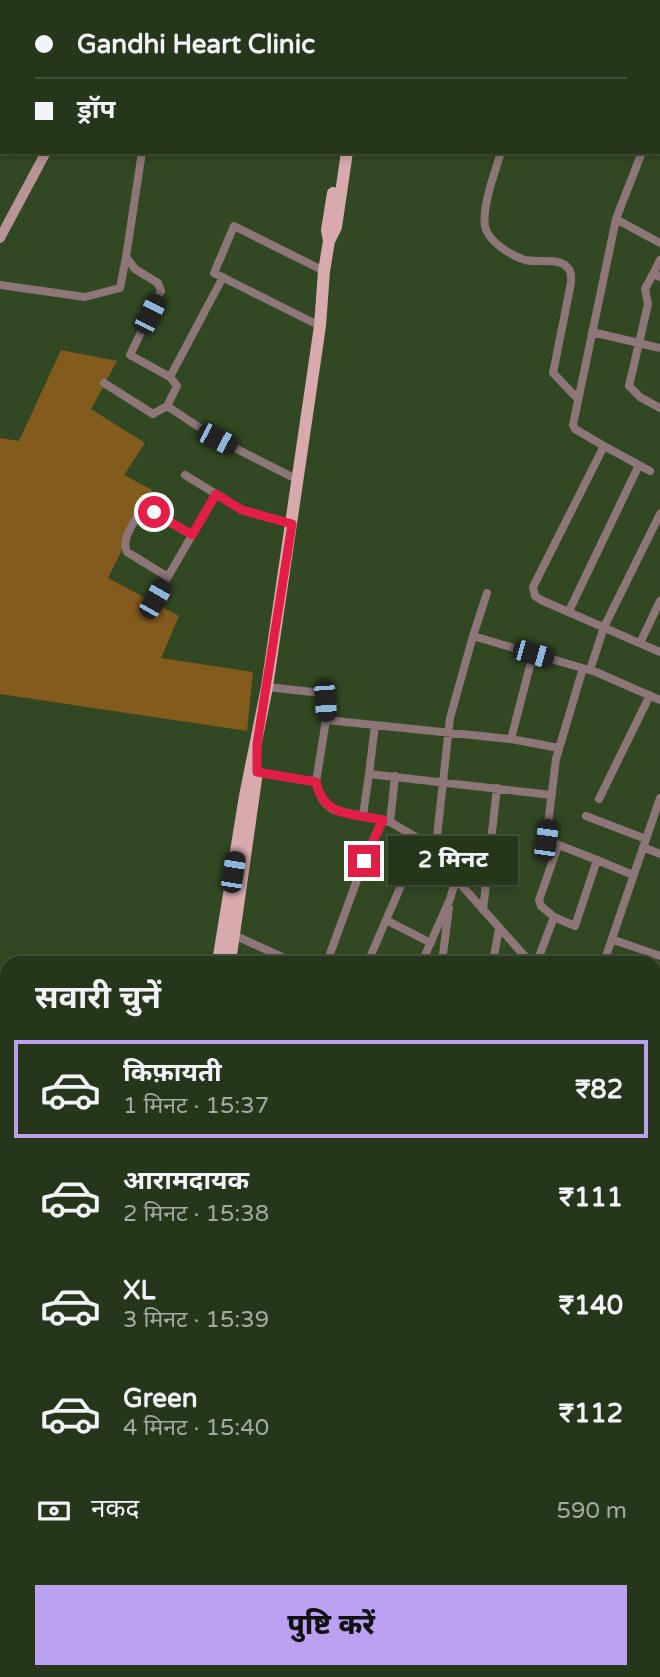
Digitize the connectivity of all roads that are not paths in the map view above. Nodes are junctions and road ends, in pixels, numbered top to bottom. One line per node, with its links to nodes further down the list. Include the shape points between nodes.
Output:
1 (45, 154): 8 (street)
2 (142, 154): 11 (street)
3 (338, 154): 9 (main road)
4 (347, 154): 9 (main road, via 336,227)
5 (500, 154): 23 (street, via 485,227 498,245 524,260 563,264 570,272 553,373)
6 (641, 154): 7 (street)
7 (616, 219): 10 (street); 18 (street)
8 (0, 238)
9 (329, 241): 13 (main road)
10 (660, 243)
11 (126, 257): 16 (street, via 120,288 85,297); 21 (street, via 161,288 130,355)
12 (660, 260): 14 (street)
13 (324, 271): 15 (street, via 234,226 214,273); 17 (main road)
14 (657, 275): 19 (street, via 644,291 648,304)
15 (223, 277): 17 (street); 21 (street)
16 (0, 285)
17 (320, 326): 30 (main road)
18 (592, 332): 19 (street); 23 (street)
19 (639, 343): 20 (street); 25 (street, via 629,386)
20 (660, 348)
21 (170, 377): 24 (street, via 177,386)
22 (104, 383): 24 (street, via 153,414)
23 (578, 399): 26 (street, via 573,428)
24 (167, 406): 30 (street, via 217,439)
25 (660, 408)
26 (604, 446): 27 (street); 39 (street, via 533,587 541,600)
27 (639, 465): 28 (street); 39 (street)
28 (650, 471)
29 (185, 475): 31 (street)
30 (298, 480): 33 (main road)
31 (216, 494): 33 (street, via 242,510); 34 (street)
32 (660, 513): 40 (street)
33 (292, 524): 46 (main road)
34 (192, 535): 35 (street); 35 (street, via 154,512 146,509 139,513 124,541 125,548)
35 (168, 578): 37 (street)
36 (487, 593): 41 (street)
37 (155, 599)
38 (660, 601): 42 (street)
39 (569, 611): 40 (street)
40 (604, 627): 42 (street); 45 (street)
41 (473, 636): 44 (street); 51 (street)
42 (640, 643): 43 (street)
43 (660, 652)
44 (533, 654): 45 (street); 52 (street)
45 (587, 669): 47 (street); 53 (street)
46 (267, 687): 49 (street, via 321,692); 54 (main road)
47 (650, 695): 48 (street); 61 (street)
48 (660, 700)
49 (326, 720): 50 (street); 57 (street)
50 (375, 725): 51 (street); 55 (street)
51 (449, 733): 52 (street); 58 (street)
52 (511, 739): 53 (street)
53 (559, 748): 60 (street)
54 (253, 771): 57 (street); 79 (main road); 82 (main road)
55 (369, 774): 56 (street); 63 (street)
56 (395, 776): 58 (street); 65 (street)
57 (316, 782): 63 (street, via 326,806)
58 (443, 782): 59 (street); 70 (street)
59 (497, 788): 60 (street); 75 (street)
60 (552, 795): 68 (street, via 546,840)
61 (599, 799)
62 (660, 799): 67 (street)
63 (363, 816): 65 (street)
64 (586, 816): 67 (street)
65 (386, 821): 66 (street); 85 (street, via 360,871)
66 (421, 840): 70 (street); 77 (street)
67 (644, 843): 69 (street); 72 (street)
68 (558, 846): 71 (street); 76 (street, via 539,900)
69 (660, 854)
70 (435, 855): 73 (street)
71 (597, 860): 72 (street); 76 (street, via 575,926)
72 (633, 874): 80 (street)
73 (456, 879): 74 (street); 75 (street)
74 (450, 899): 81 (street); 88 (street)
75 (483, 910): 78 (street)
76 (554, 917): 91 (street)
77 (386, 920): 81 (street); 86 (street)
78 (499, 928): 89 (street); 90 (street)
79 (234, 935): 83 (main road); 84 (street)
80 (614, 940): 92 (street); 93 (street)
81 (431, 943): 87 (street)
82 (219, 956)
83 (231, 956)
84 (280, 956)
85 (329, 956)
86 (371, 956)
87 (425, 956)
88 (443, 956)
89 (494, 956)
90 (525, 956)
91 (539, 956)
92 (607, 956)
93 (660, 956)

